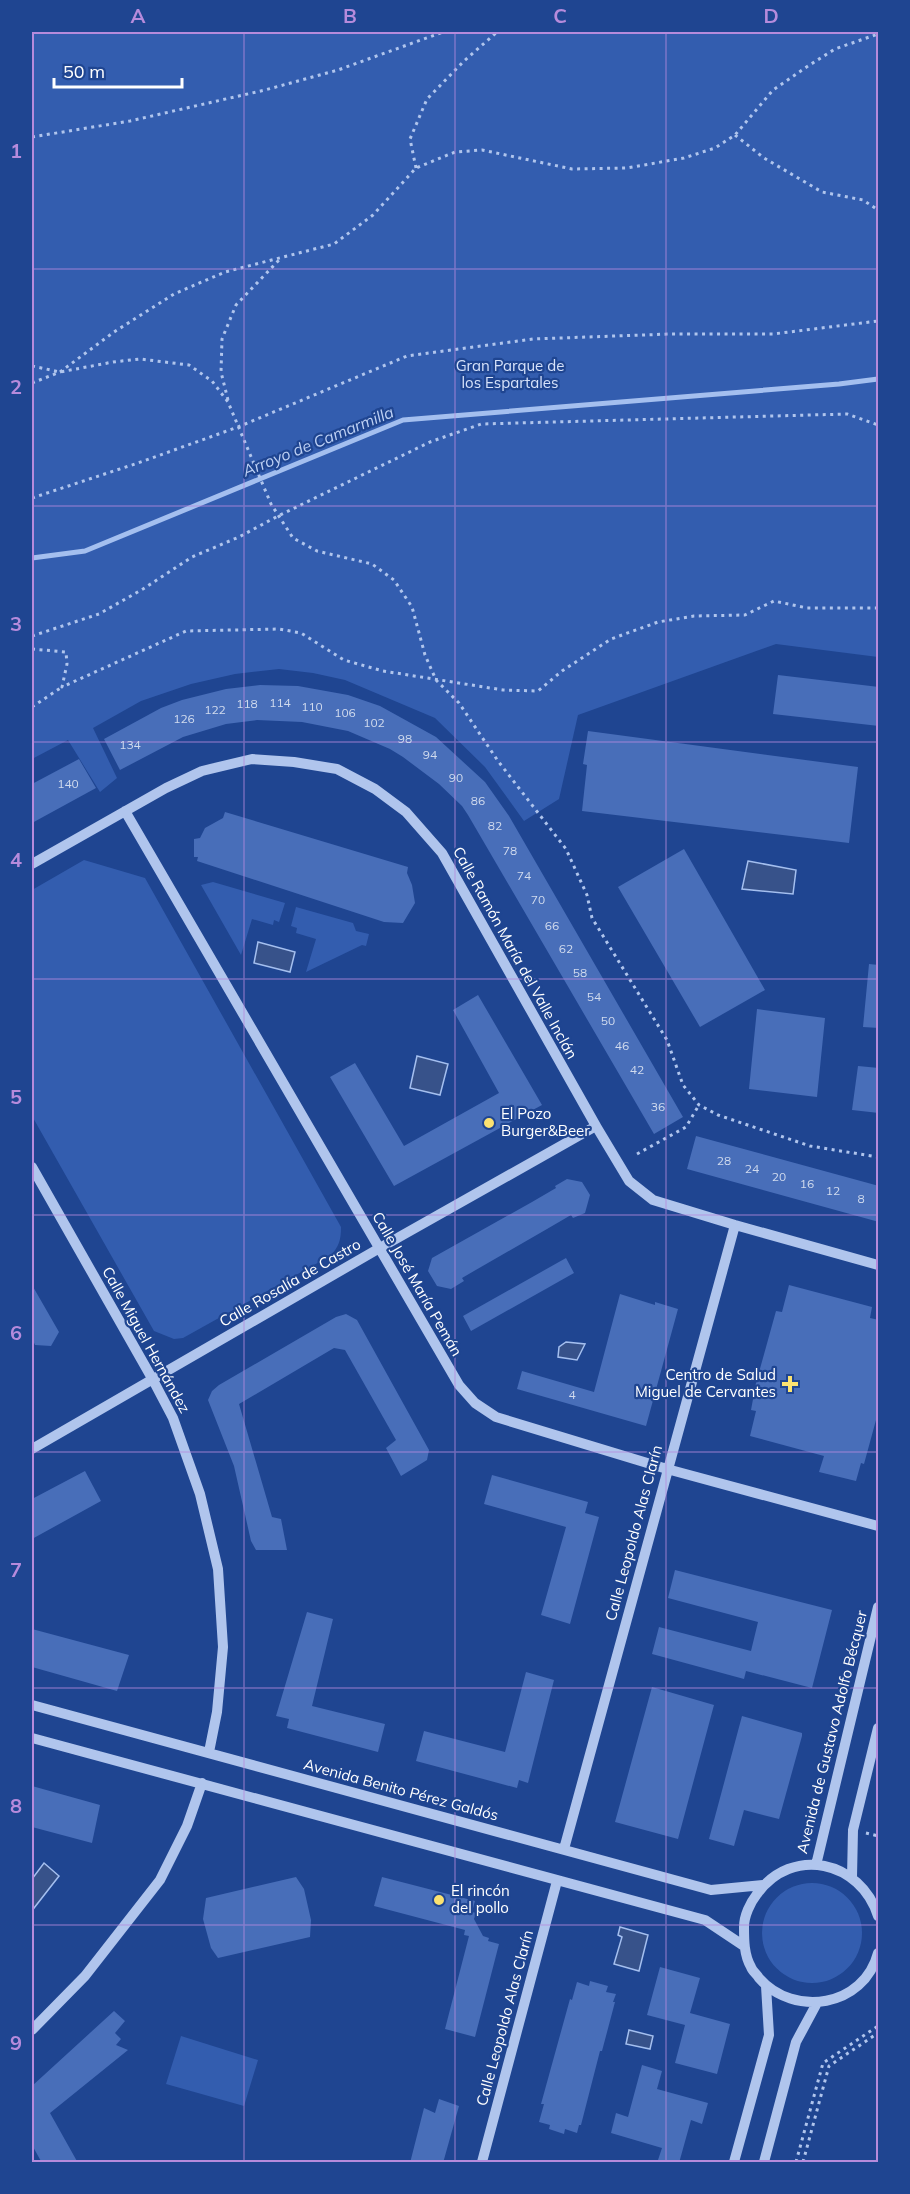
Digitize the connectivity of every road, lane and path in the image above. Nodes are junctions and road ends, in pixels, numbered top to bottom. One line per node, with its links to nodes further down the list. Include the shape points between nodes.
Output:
1 (443, 32): 5 (path, via 338,70 265,90 130,121)
2 (498, 32): 6 (path, via 427,99 410,139)
3 (879, 34): 4 (path, via 835,49 773,90)
4 (735, 135): 6 (path, via 715,148 684,158 627,168 572,170 482,150 455,152); 7 (path, via 764,158 822,192 863,200)
5 (32, 137)
6 (416, 168): 8 (path, via 373,215 334,244)
7 (879, 210)
8 (280, 259): 11 (path, via 225,272 174,294); 13 (path, via 236,305 222,339 221,372)
9 (879, 321): 15 (path, via 773,334 533,339 407,356)
10 (32, 366): 11 (path)
11 (60, 372): 12 (path); 13 (path, via 140,359 189,365 212,381)
12 (32, 383)
13 (228, 402): 15 (path)
14 (879, 425): 17 (path, via 847,414 481,424 430,441)
15 (238, 427): 16 (path); 17 (path)
16 (32, 498)
17 (278, 516): 21 (path, via 192,557 99,614); 23 (path, via 293,538 317,551 372,564 394,580 412,608 424,655)
18 (879, 603): 19 (path)
19 (871, 608): 20 (path); 23 (path, via 807,608 774,601 746,615 694,616 658,622 611,639 538,691)
20 (879, 608)
21 (32, 636)
22 (32, 649): 24 (path, via 66,652)
23 (436, 680): 24 (path, via 344,660 301,633 279,629 186,631); 28 (path, via 459,703 566,849 592,918 667,1040 683,1085)
24 (62, 687): 25 (path)
25 (32, 707)
26 (124, 811): 27 (street, Calle Ramón María del Valle Inclán); 29 (street, Calle Ramón María del Valle Inclán, via 202,771 252,759 337,769 375,789 406,812 442,853); 34 (street, Calle José María Pemán)
27 (32, 864)
28 (699, 1105): 30 (path, via 686,1127); 31 (path, via 717,1115 810,1146)
29 (596, 1126): 33 (street, Calle Ramón María del Valle Inclán, via 629,1181 653,1200); 34 (street, Calle Rosalía de Castro)
30 (637, 1154)
31 (879, 1157)
32 (32, 1167): 36 (street, Calle Miguel Hernández)
33 (735, 1225): 35 (street, Calle Ramón María del Valle Inclán); 38 (street, Calle Leopoldo Alas Clarín)
34 (378, 1249): 36 (street, Calle Rosalía de Castro); 38 (street, Calle José María Pemán, via 459,1385 475,1403 496,1417)
35 (879, 1265)
36 (153, 1380): 37 (street, Calle Rosalía de Castro); 44 (street, Calle Miguel Hernández, via 173,1418 200,1494 218,1569 223,1647)
37 (32, 1449)
38 (667, 1468): 39 (street, Calle José María Pemán); 48 (street, Calle Leopoldo Alas Clarín)
39 (879, 1526)
40 (879, 1607): 49 (street, Avenida de Gustavo Adolfo Bécquer)
41 (32, 1705): 44 (street, Avenida Benito Pérez Galdós)
42 (879, 1728): 50 (street, via 853,1830)
43 (32, 1738): 45 (street)
44 (209, 1752): 48 (street, Avenida Benito Pérez Galdós)
45 (202, 1783): 51 (street); 60 (street, via 187,1826 160,1880 85,1976)
46 (866, 1833): 47 (path)
47 (879, 1836)
48 (564, 1849): 52 (street, Avenida Benito Pérez Galdós, via 711,1890)
49 (816, 1865): 50 (street); 52 (street, via 799,1866)
50 (852, 1877): 53 (street, via 864,1888)
51 (557, 1881): 54 (street, via 705,1920); 62 (street, Calle Leopoldo Alas Clarín)
52 (763, 1885): 54 (street, via 751,1901 744,1923)
53 (879, 1916)
54 (744, 1947): 57 (street, via 751,1968)
55 (879, 1953): 56 (street)
56 (874, 1971): 58 (street, via 843,1996)
57 (766, 1986): 58 (street, via 782,1996); 63 (street, via 768,2036)
58 (817, 2003): 64 (street, via 796,2042)
59 (879, 2026): 65 (path, via 823,2063)
60 (32, 2030)
61 (879, 2033): 66 (path, via 829,2066)
62 (482, 2163)
63 (734, 2163)
64 (764, 2163)
65 (796, 2163)
66 (803, 2163)

